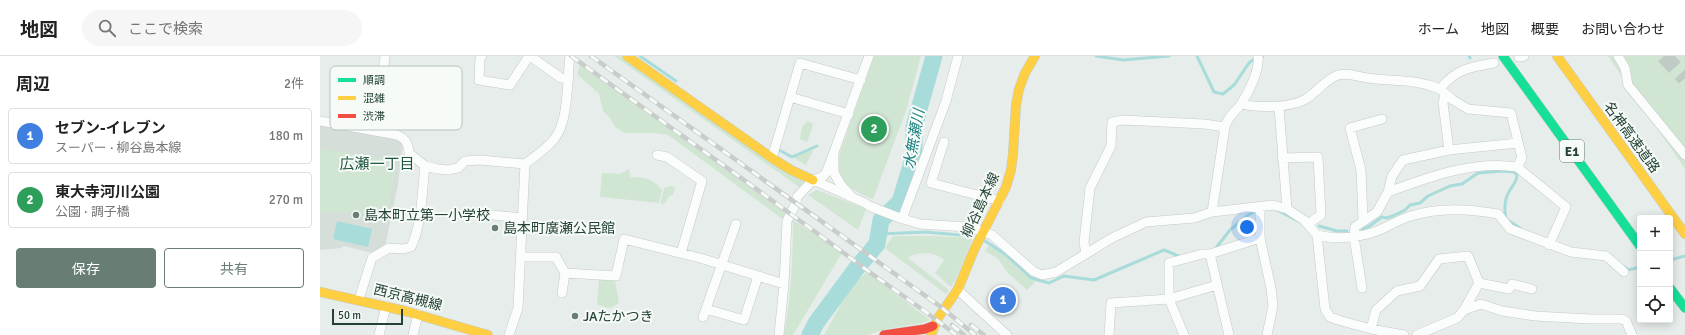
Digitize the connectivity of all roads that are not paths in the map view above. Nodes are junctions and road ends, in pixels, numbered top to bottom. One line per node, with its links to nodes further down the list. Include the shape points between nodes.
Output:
1 (482, 56): 2 (street, via 479,80 510,85)
2 (529, 56): 15 (street, via 561,78)
3 (570, 56): 15 (street)
4 (626, 56): 34 (main road)
5 (868, 56): 16 (street)
6 (958, 56): 50 (street, via 946,101)
7 (1035, 56): 42 (main road, 柳谷島本線, via 1020,82 1016,97 1011,169)
8 (1258, 56): 19 (street, via 1256,74)
9 (1503, 56): 59 (main road, E1)
10 (1557, 56): 55 (main road, 名神高速道路)
11 (1618, 56): 33 (street, via 1625,68 1628,85)
12 (385, 57): 14 (street)
13 (1494, 63): 17 (street, via 1469,67 1446,81)
14 (384, 66)
15 (569, 79): 36 (street, via 562,123 556,137)
16 (861, 80): 18 (street, via 800,62); 21 (street)
17 (1442, 91): 20 (street, via 1425,83 1366,78 1355,74 1338,75 1305,100); 29 (street, via 1468,109 1511,113); 30 (street)
18 (790, 97): 21 (street); 34 (street)
19 (1241, 104): 20 (street); 25 (street, via 1228,118)
20 (1279, 107): 35 (street)
21 (849, 114): 31 (street)
22 (1382, 120): 51 (street, via 1350,128 1361,170)
23 (320, 121): 24 (street)
24 (330, 123)
25 (1225, 127): 46 (street); 62 (street, via 1123,120 1112,122 1111,146 1090,188 1084,242)
26 (369, 130): 27 (street)
27 (374, 131): 37 (street, via 404,138 409,153)
28 (944, 142): 42 (street, via 931,183)
29 (1518, 142): 30 (street); 38 (street, via 1522,158)
30 (1449, 150): 40 (street, via 1403,160 1392,176)
31 (834, 152): 39 (street, via 826,173); 41 (street, via 834,173 841,185)
32 (657, 155): 61 (street, via 667,157 702,181)
33 (1685, 155)
34 (772, 158): 39 (main road)
35 (1282, 158): 45 (street); 53 (street, via 1318,157 1321,215)
36 (525, 164): 37 (street, via 480,160 465,161 458,168 448,170); 49 (street)
37 (425, 166): 78 (street, via 414,241 411,247 389,248 372,258)
38 (1518, 167): 40 (street, via 1501,164 1437,174); 60 (street, via 1566,207)
39 (813, 180): 41 (street); 70 (street, via 797,197 786,221)
40 (1388, 192): 51 (street, via 1377,212)
41 (854, 198): 50 (street)
42 (1000, 201): 54 (main road, 柳谷島本線)
43 (482, 204): 48 (street)
44 (1260, 207): 45 (street, via 1273,205); 46 (street); 58 (street)
45 (1287, 209): 53 (street)
46 (1212, 212): 62 (street, via 1194,218 1146,222)
47 (456, 214): 48 (street)
48 (482, 214): 49 (street)
49 (522, 218): 64 (street)
50 (901, 219): 54 (street, via 920,224 967,227)
51 (1363, 220): 57 (street, via 1355,227)
52 (736, 224): 65 (street)
53 (1308, 224): 56 (street)
54 (982, 231): 62 (street, via 992,235 1032,271 1042,275 1056,272); 74 (main road, 柳谷島本線)
55 (1685, 234)
56 (1317, 235): 57 (street); 84 (street, via 1325,309 1330,317)
57 (1354, 237): 60 (street, via 1372,233 1410,216 1441,210 1470,209 1498,214 1510,229); 72 (street)
58 (1260, 238): 63 (street); 96 (street, via 1273,306)
59 (1637, 242)
60 (1549, 245): 66 (street, via 1571,252 1606,256)
61 (681, 253): 65 (street); 67 (street, via 624,239 616,276)
62 (1086, 254)
63 (1210, 254): 71 (street); 79 (street, via 1169,263)
64 (521, 257): 67 (street, via 556,257); 89 (street, via 518,308)
65 (721, 265): 68 (street); 68 (street, via 704,313 744,320)
66 (1624, 272)
67 (565, 273): 77 (street)
68 (758, 276): 70 (street)
69 (1479, 283): 73 (street, via 1509,289 1512,284); 82 (street); 84 (street, via 1468,256 1439,259 1420,286 1397,291 1376,310)
70 (784, 284): 90 (street)
71 (1217, 285): 79 (street); 95 (street)
72 (1362, 288)
73 (1532, 289)
74 (958, 290): 85 (main road, 柳谷島本線); 92 (street)
75 (320, 292): 78 (main road, 西京高槻線)
76 (1673, 292): 81 (main road)
77 (562, 293)
78 (359, 299): 80 (main road, 西京高槻線)
79 (1169, 299): 93 (street, via 1111,303); 94 (street)
80 (386, 306): 83 (main road, 西京高槻線); 86 (street)
81 (1685, 308)
82 (1464, 310): 98 (street, via 1457,318); 99 (street, via 1481,304 1502,311 1535,316 1622,319 1626,321)
83 (418, 314): 87 (street); 88 (main road, 西京高槻線)
84 (1371, 329): 97 (street)
85 (932, 330): 91 (main road)
86 (379, 335)
87 (413, 335)
88 (488, 335)
89 (509, 335)
90 (779, 335)
91 (884, 335)
92 (1007, 335)
93 (1109, 335)
94 (1184, 335)
95 (1229, 335)
96 (1267, 335)
97 (1404, 335)
98 (1417, 335)
99 (1632, 335)

